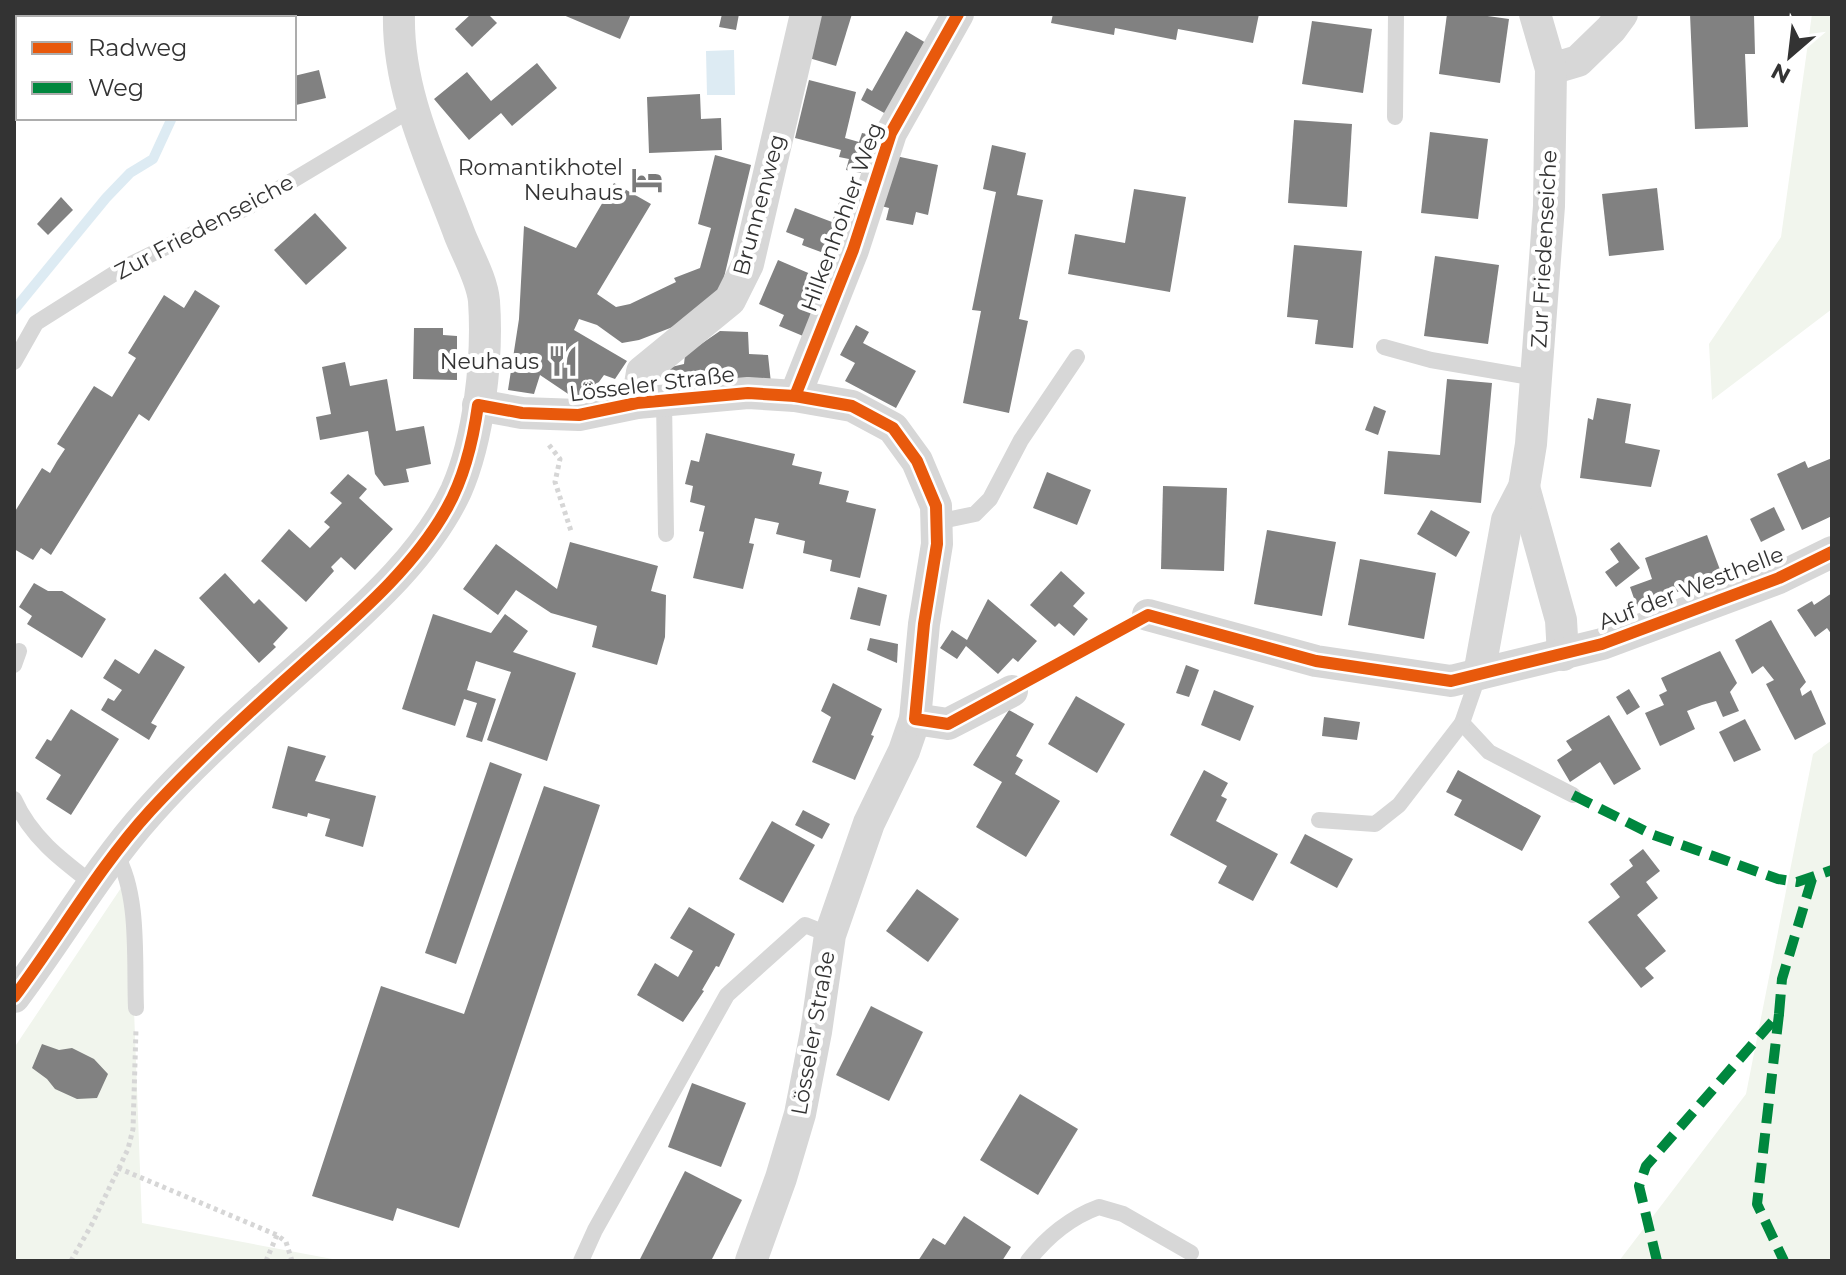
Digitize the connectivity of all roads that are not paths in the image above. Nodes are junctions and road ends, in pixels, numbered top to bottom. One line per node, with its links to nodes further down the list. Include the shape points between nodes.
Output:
1 (399, 14): 8 (street)
2 (806, 14): 15 (street, Brunnenweg, via 748,264 730,300 642,372)
3 (958, 14): 14 (street, Hilkenhohler Weg, via 891,133 853,250)
4 (1396, 14): 9 (lane)
5 (1535, 14): 7 (street, Zur Friedenseiche)
6 (1622, 14): 7 (street, via 1578,61)
7 (1551, 69): 13 (street, Zur Friedenseiche, via 1549,206)
8 (412, 109): 12 (lane, Zur Friedenseiche, via 250,206 123,268 36,323); 16 (street, via 484,298)
9 (1395, 117)
10 (1384, 347): 13 (lane)
11 (1077, 357): 18 (lane, via 1021,440 990,499 975,514)
12 (14, 362)
13 (1536, 378): 17 (street, Zur Friedenseiche)
14 (795, 396): 15 (street, Lösseler Straße, via 748,393); 18 (street, Lösseler Straße, via 852,406 893,428 917,461 936,506)
15 (651, 402): 16 (street, Lösseler Straße, via 579,415); 19 (lane)
16 (478, 405): 30 (street, via 461,477 433,532 335,635 231,728)
17 (1524, 487): 22 (street, Zur Friedenseiche, via 1561,620); 23 (street, Zur Friedenseiche, via 1507,520)
18 (937, 522): 25 (street, Lösseler Straße)
19 (666, 534)
20 (1832, 552): 22 (street, Auf der Westhelle, via 1779,578)
21 (1148, 615): 23 (street, via 1316,661 1451,681)
22 (1563, 655): 23 (street)
23 (1479, 674): 26 (lane)
24 (1012, 691): 25 (street, via 948,724)
25 (915, 719): 32 (street, Lösseler Straße, via 869,823)
26 (1462, 723): 27 (lane, via 1489,752); 29 (lane, via 1399,805 1375,824)
27 (1573, 795)
28 (14, 799): 31 (lane, via 27,826)
29 (1319, 820)
30 (116, 854): 31 (street); 34 (lane, via 127,872 131,901)
31 (93, 884): 33 (street)
32 (830, 935): 36 (lane, via 805,925 727,995); 37 (street, Lösseler Straße, via 800,1114)
33 (14, 997)
34 (136, 1008)
35 (1191, 1253): 38 (lane, via 1123,1214 1099,1207 1071,1222)
36 (581, 1261)
37 (751, 1261)
38 (1028, 1261)

